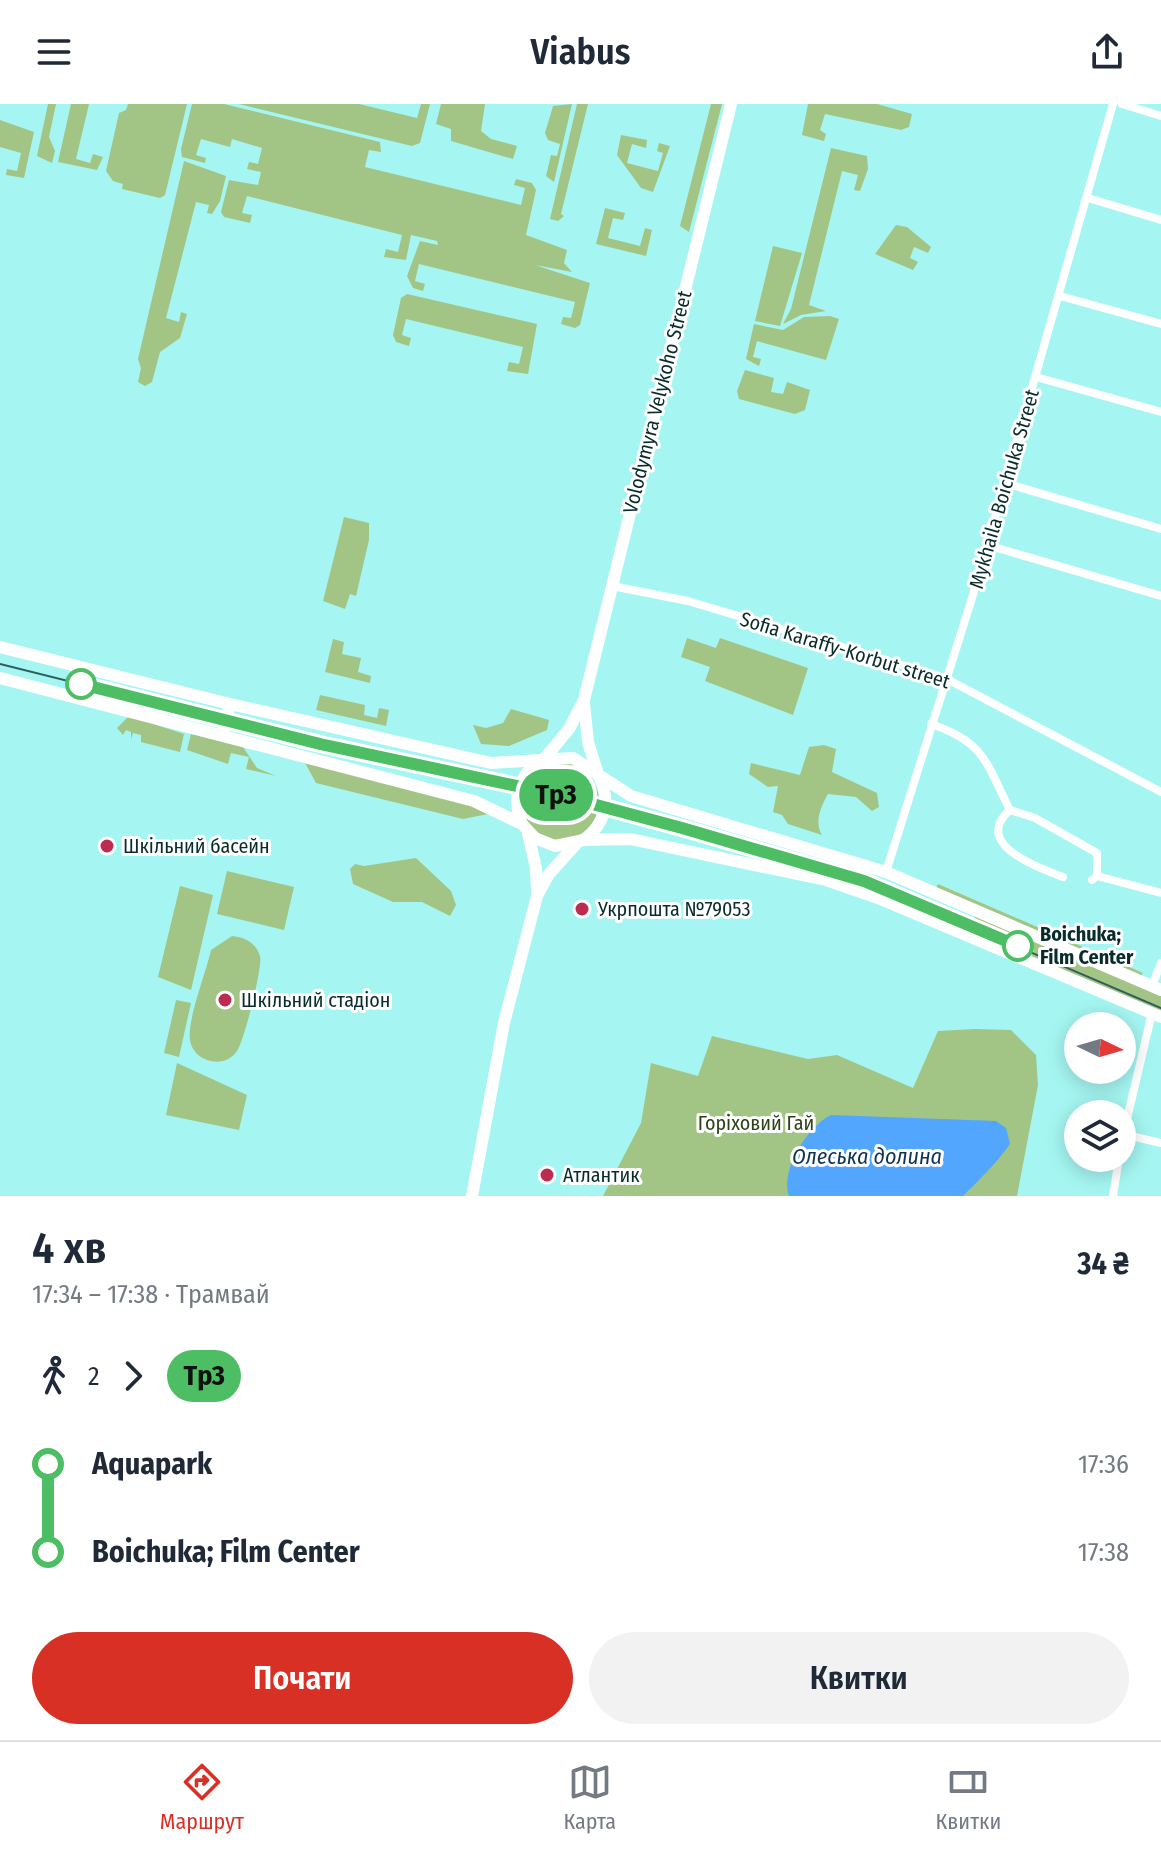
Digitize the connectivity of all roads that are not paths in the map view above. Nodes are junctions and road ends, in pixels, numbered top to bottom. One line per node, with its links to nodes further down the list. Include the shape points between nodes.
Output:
1 (731, 104): 14 (main road, Volodymyra Velykoho Street)
2 (1113, 104): 5 (street, Mykhaila Boichuka Street)
3 (1122, 104): 4 (street)
4 (1161, 116)
5 (1088, 198): 6 (street); 7 (street, Mykhaila Boichuka Street)
6 (1161, 220)
7 (1060, 296): 8 (street); 9 (street, Mykhaila Boichuka Street)
8 (1161, 324)
9 (1036, 377): 10 (street); 11 (street, Mykhaila Boichuka Street)
10 (1161, 412)
11 (1005, 483): 12 (street); 13 (street, Mykhaila Boichuka Street)
12 (1161, 529)
13 (987, 545): 15 (street); 18 (street, Mykhaila Boichuka Street)
14 (612, 586): 18 (street, Sofia Karaffy-Korbut street, via 688,601); 19 (main road, Volodymyra Velykoho Street)
15 (1161, 596)
16 (0, 647): 20 (main road)
17 (0, 678): 22 (main road)
18 (945, 678): 21 (street, Mykhaila Boichuka Street); 25 (street, Sofia Karaffy-Korbut street)
19 (584, 700): 23 (main road, Volodymyra Velykoho Street, via 565,735); 24 (main road, Volodymyra Velykoho Street, via 588,742)
20 (230, 704): 22 (main road); 23 (main road, via 491,763)
21 (931, 724): 26 (street, via 969,738); 29 (street, Mykhaila Boichuka Street)
22 (223, 733): 27 (main road, via 474,801)
23 (541, 761): 24 (main road, via 573,758); 27 (main road, Volodymyra Velykoho Street, via 518,790 518,813)
24 (599, 776): 28 (main road, Volodymyra Velykoho Street, via 605,813 601,824); 29 (main road, via 649,803)
25 (1161, 792)
26 (1010, 810): 30 (street, via 999,830 1000,841 1013,855); 31 (street, via 1097,853 1094,878)
27 (525, 828): 28 (main road, via 545,843); 32 (main road, Volodymyra Velykoho Street)
28 (580, 842): 32 (main road, Volodymyra Velykoho Street, via 549,874); 35 (main road, via 642,841 826,880)
29 (886, 872): 34 (main road)
30 (1063, 877)
31 (1161, 893)
32 (537, 896): 40 (main road, Volodymyra Velykoho Street, via 504,1023)
33 (1161, 963): 34 (street)
34 (1156, 988)
35 (1156, 1015): 36 (street)
36 (1132, 1100)
37 (1136, 1137): 38 (street)
38 (1161, 1143)
39 (1117, 1172): 41 (street)
40 (472, 1196)
41 (1113, 1196)

